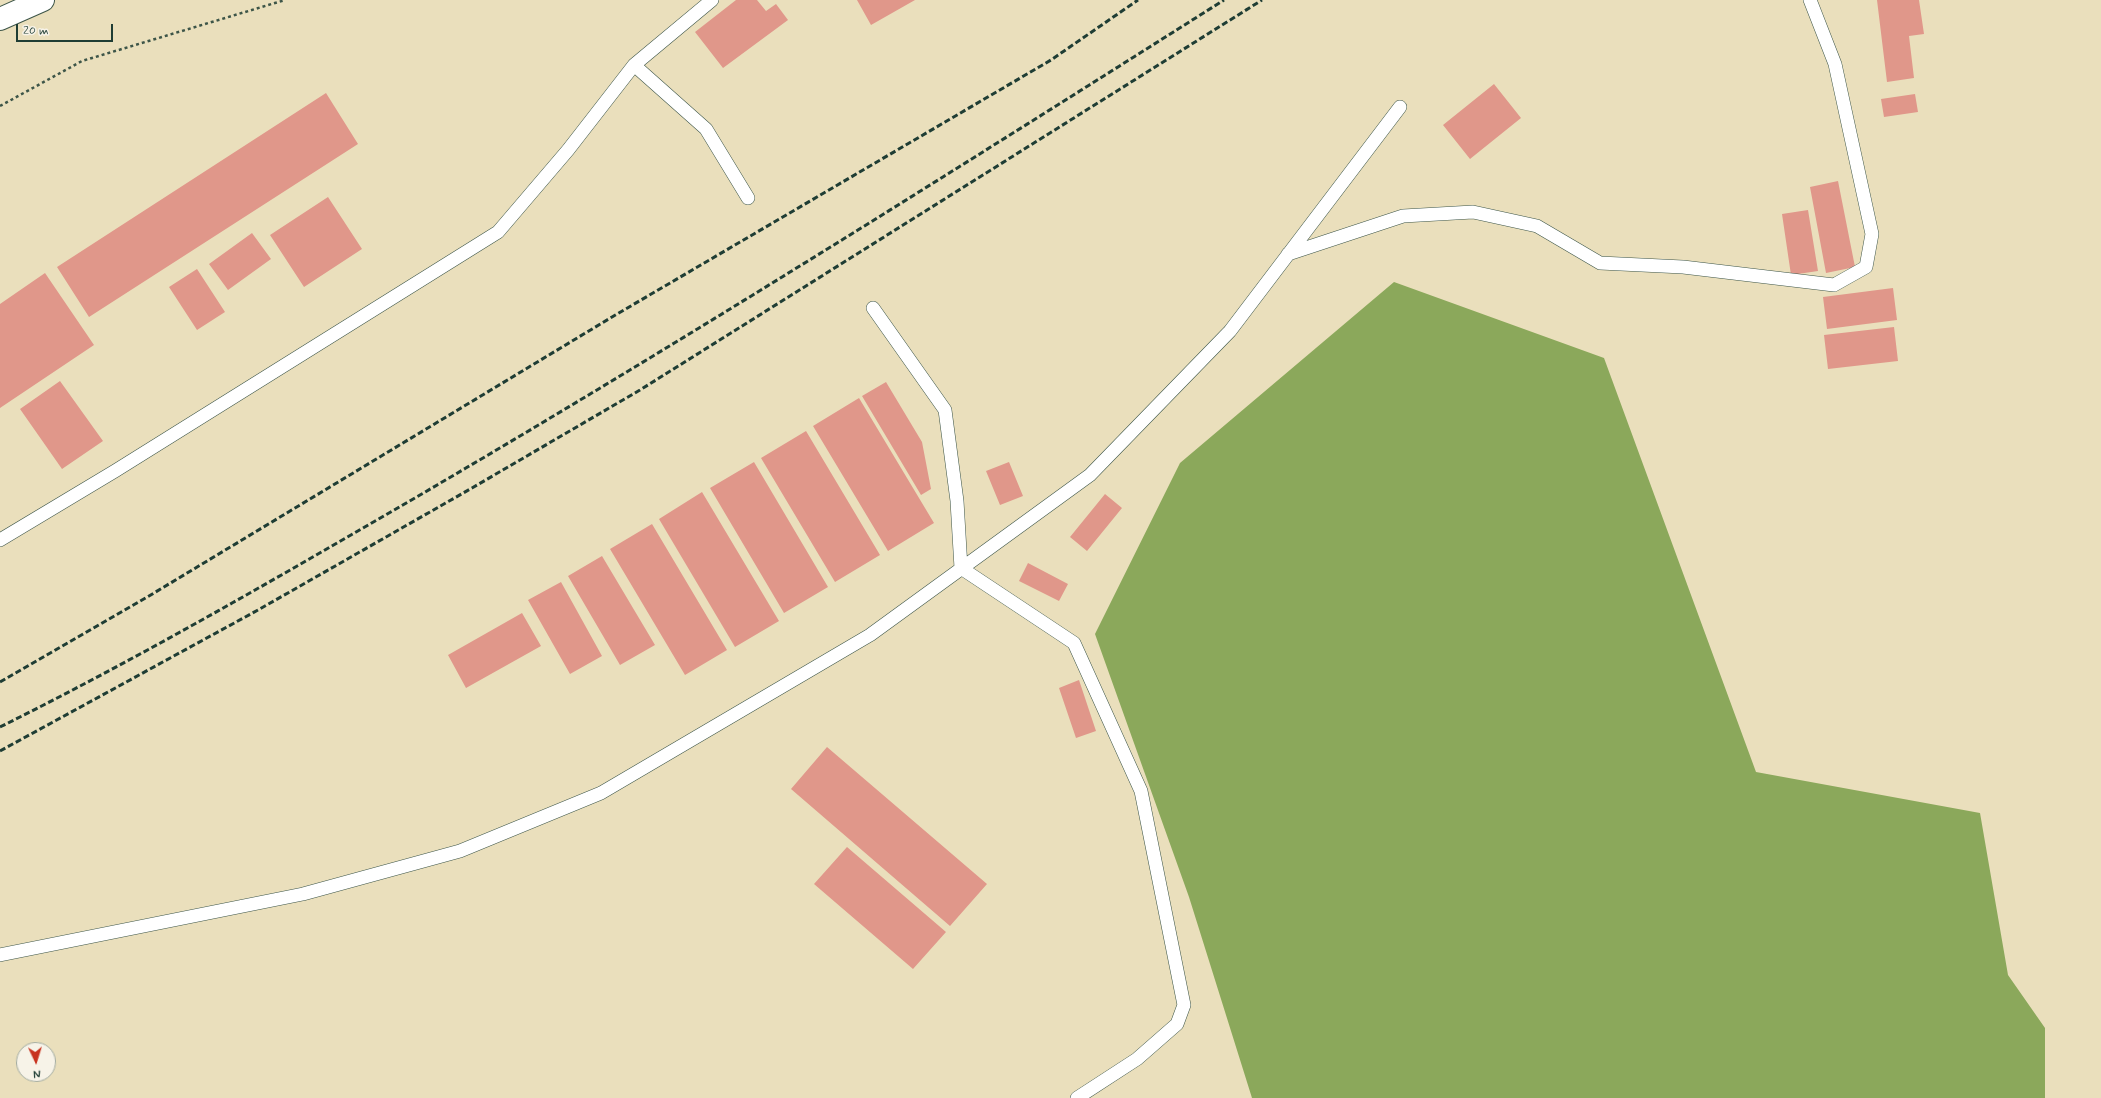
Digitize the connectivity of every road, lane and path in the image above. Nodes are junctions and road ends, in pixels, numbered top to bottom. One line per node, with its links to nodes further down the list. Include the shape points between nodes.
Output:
1 (285, 0): 7 (path, via 82,62)
2 (712, 0): 6 (lane)
3 (1810, 0): 10 (lane, via 1835,64 1872,234 1866,267 1834,285 1683,267 1600,263 1537,226 1473,212 1403,216)
4 (40, 1): 5 (street)
5 (0, 19)
6 (634, 65): 9 (lane, via 706,129); 12 (lane, via 568,150 498,232 116,471)
7 (0, 106)
8 (1400, 107): 10 (lane)
9 (748, 198)
10 (1288, 254): 13 (lane, via 1230,331 1090,475)
11 (873, 308): 13 (lane, via 945,410 957,501)
12 (0, 540)
13 (961, 568): 14 (lane, via 870,635 601,793 467,848 303,894); 15 (lane, via 1074,643 1141,790 1184,1005 1177,1024 1137,1059)
14 (0, 955)
15 (1077, 1098)

